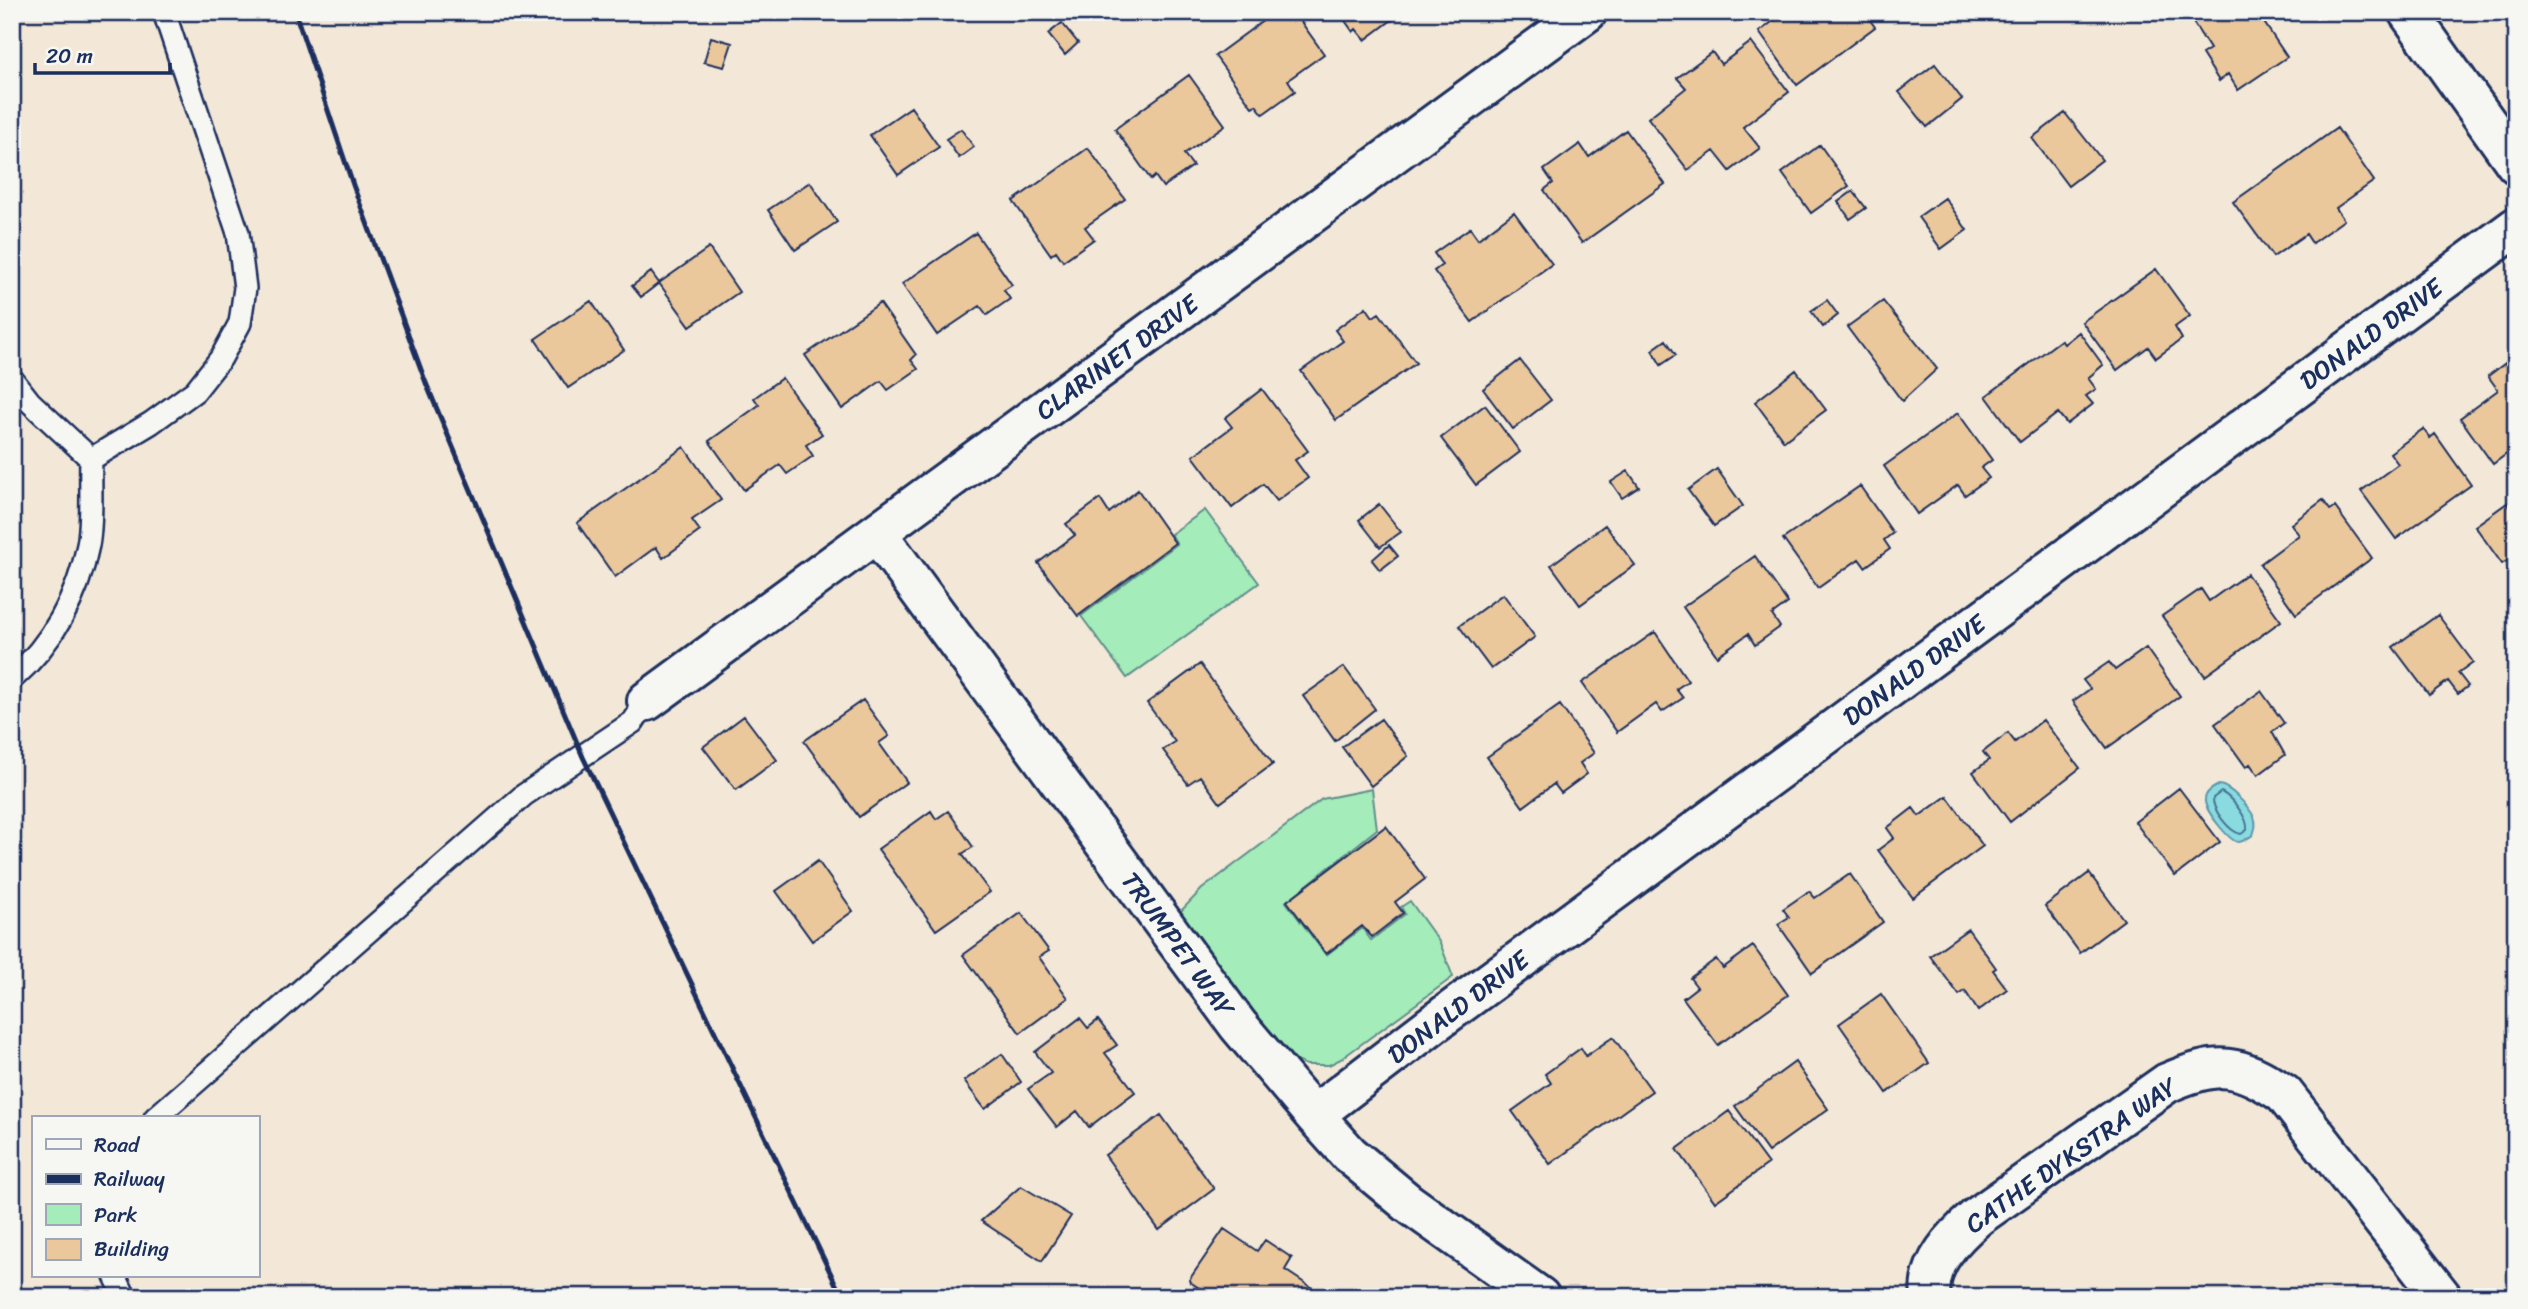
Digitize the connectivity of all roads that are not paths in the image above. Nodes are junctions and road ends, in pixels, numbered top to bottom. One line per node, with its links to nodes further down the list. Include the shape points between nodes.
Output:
1 (164, 12): 7 (lane, via 238,233 245,288 240,323 222,358 195,391 151,424)
2 (1587, 12): 8 (street, CLARINET DRIVE)
3 (2408, 12): 4 (street)
4 (2516, 164)
5 (2516, 227): 11 (street, DONALD DRIVE)
6 (12, 379): 7 (lane)
7 (91, 459): 9 (lane, via 89,544 73,594 56,629)
8 (877, 533): 10 (street, CLARINET DRIVE); 11 (street, TRUMPET WAY, via 1238,1025)
9 (12, 679)
10 (647, 701): 12 (lane, via 633,722 524,795)
11 (1314, 1115): 15 (street, TRUMPET WAY, via 1349,1154 1408,1203)
12 (157, 1116)
13 (116, 1278): 14 (lane)
14 (125, 1297)
15 (1540, 1297)
16 (1931, 1297): 17 (street, CATHE DYKSTRA WAY, via 1938,1263 1953,1237 1977,1217 2167,1083 2193,1072 2226,1068 2256,1076 2284,1094)
17 (2442, 1297)

